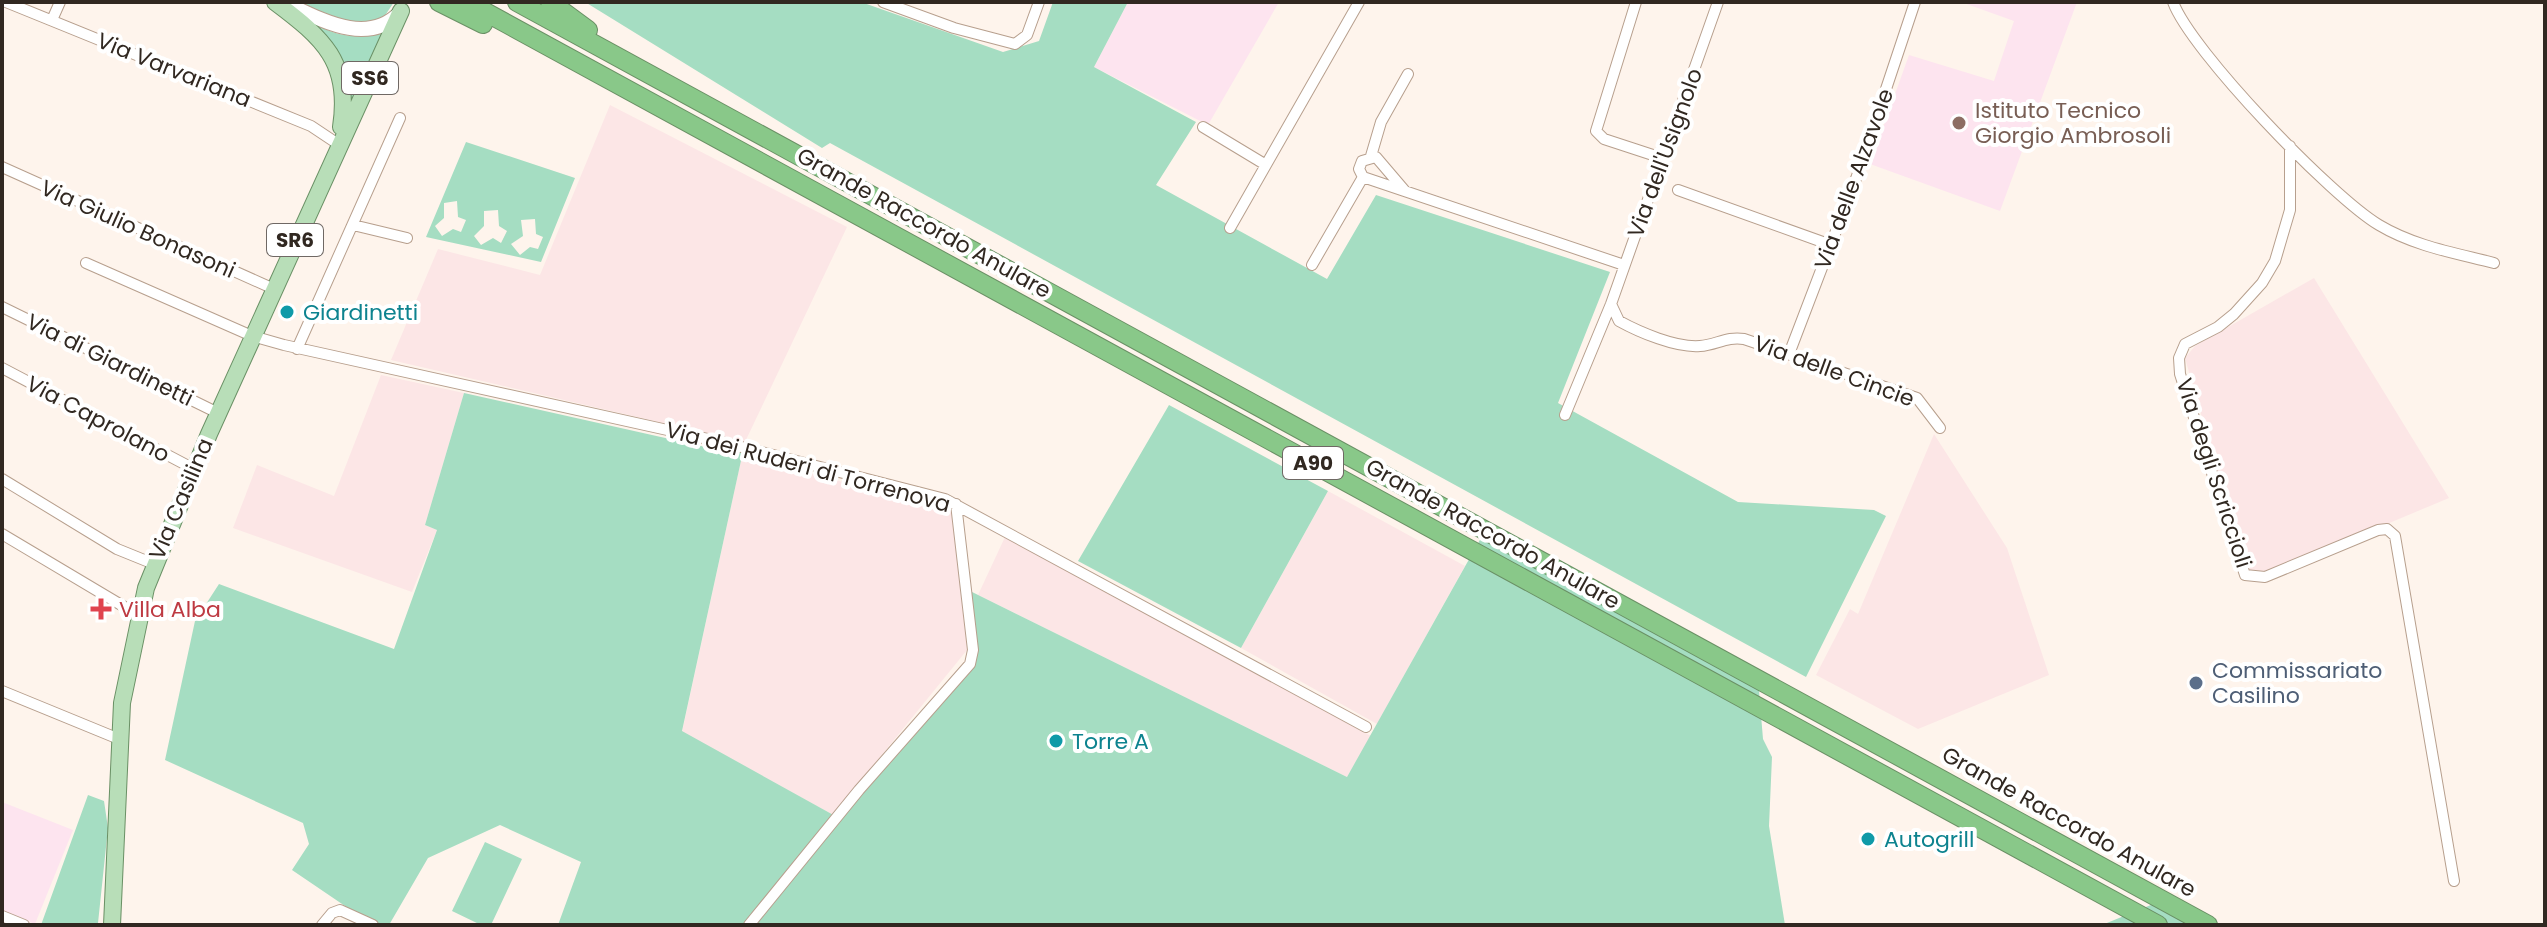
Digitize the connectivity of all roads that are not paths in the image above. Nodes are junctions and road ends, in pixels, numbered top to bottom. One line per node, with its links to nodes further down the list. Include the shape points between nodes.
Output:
1 (6, 2): 17 (street, Via Varvariana)
2 (60, 2): 17 (street)
3 (275, 2): 23 (main road, Via Casilina, via 328,47 338,69 343,111)
4 (283, 2): 16 (main road, via 332,24 360,29 381,28)
5 (439, 2): 20 (highway, via 614,94)
6 (467, 2): 20 (highway, Grande Raccordo Anulare / A90)
7 (517, 2): 18 (highway, Grande Raccordo Anulare / A90)
8 (550, 2): 18 (highway)
9 (883, 2): 10 (street, via 1015,44 1027,35)
10 (1039, 2)
11 (1359, 2): 27 (street)
12 (1636, 2): 26 (street, via 1596,131 1604,139)
13 (1718, 2): 26 (street, Via dell'Usignolo)
14 (1915, 2): 35 (street, Via delle Alzavole)
15 (2173, 2): 24 (street, via 2189,32)
16 (401, 11): 23 (main road, Via Casilina / SS6)
17 (52, 20): 23 (street, Via Varvariana, via 311,126)
18 (624, 60): 67 (highway, Grande Raccordo Anulare / A90)
19 (1408, 74): 25 (street, via 1381,122)
20 (650, 102): 66 (highway, Grande Raccordo Anulare / A90)
21 (400, 118): 32 (street)
22 (1203, 127): 27 (street)
23 (338, 144): 40 (main road, Via Casilina / SR6)
24 (2290, 146): 37 (street, via 2341,197 2380,226 2417,243); 59 (street, Via degli Scriccioli, via 2290,210 2275,261 2234,314 2185,344 2180,374 2245,575 2265,577 2378,530 2395,536)
25 (1371, 156): 29 (street, via 1360,166); 31 (street, via 1383,161)
26 (1662, 158): 39 (street, Via dell'Usignolo)
27 (1266, 165): 33 (street)
28 (2, 167): 40 (street, Via Giulio Bonasoni)
29 (1363, 177): 31 (street); 38 (street)
30 (1678, 190): 35 (street)
31 (1406, 192): 39 (street)
32 (353, 225): 34 (street); 44 (street)
33 (1230, 228)
34 (407, 238)
35 (1831, 245): 45 (street, Via delle Alzavole)
36 (86, 263): 43 (street, Via dei Ruderi di Torrenova)
37 (2494, 263)
38 (1312, 265)
39 (1624, 265): 41 (street, Via dell'Usignolo)
40 (274, 289): 43 (main road, Via Casilina / SR6)
41 (1611, 304): 45 (street, Via delle Cincie, via 1623,323 1672,341 1700,346 1739,338); 48 (street)
42 (2, 307): 47 (street, Via di Giardinetti)
43 (252, 336): 44 (street, Via dei Ruderi di Torrenova); 47 (main road, Via Casilina / SR6)
44 (297, 349): 52 (street, Via dei Ruderi di Torrenova, via 713,440)
45 (1789, 354): 49 (street, Via delle Cincie, via 1917,398)
46 (2, 368): 50 (street, Via Caprolano)
47 (218, 413): 50 (main road, Via Casilina / SR6)
48 (1565, 415)
49 (1940, 428)
50 (194, 469): 54 (main road, Via Casilina / SR6)
51 (2, 479): 54 (street, via 117,549)
52 (956, 504): 57 (street, Via dei Ruderi di Torrenova); 65 (street, via 973,650 970,664)
53 (2, 534): 55 (street)
54 (154, 564): 55 (main road, Via Casilina / SR6)
55 (138, 615): 58 (main road, Via Casilina / SR6)
56 (2, 691): 58 (street)
57 (1366, 727)
58 (119, 739): 62 (main road, Via Casilina / SR6)
59 (2454, 881)
60 (2, 916): 61 (street)
61 (24, 925)
62 (112, 925)
63 (322, 925): 64 (street, via 340,910)
64 (373, 925)
65 (749, 925)
66 (2158, 925)
67 (2208, 925)

